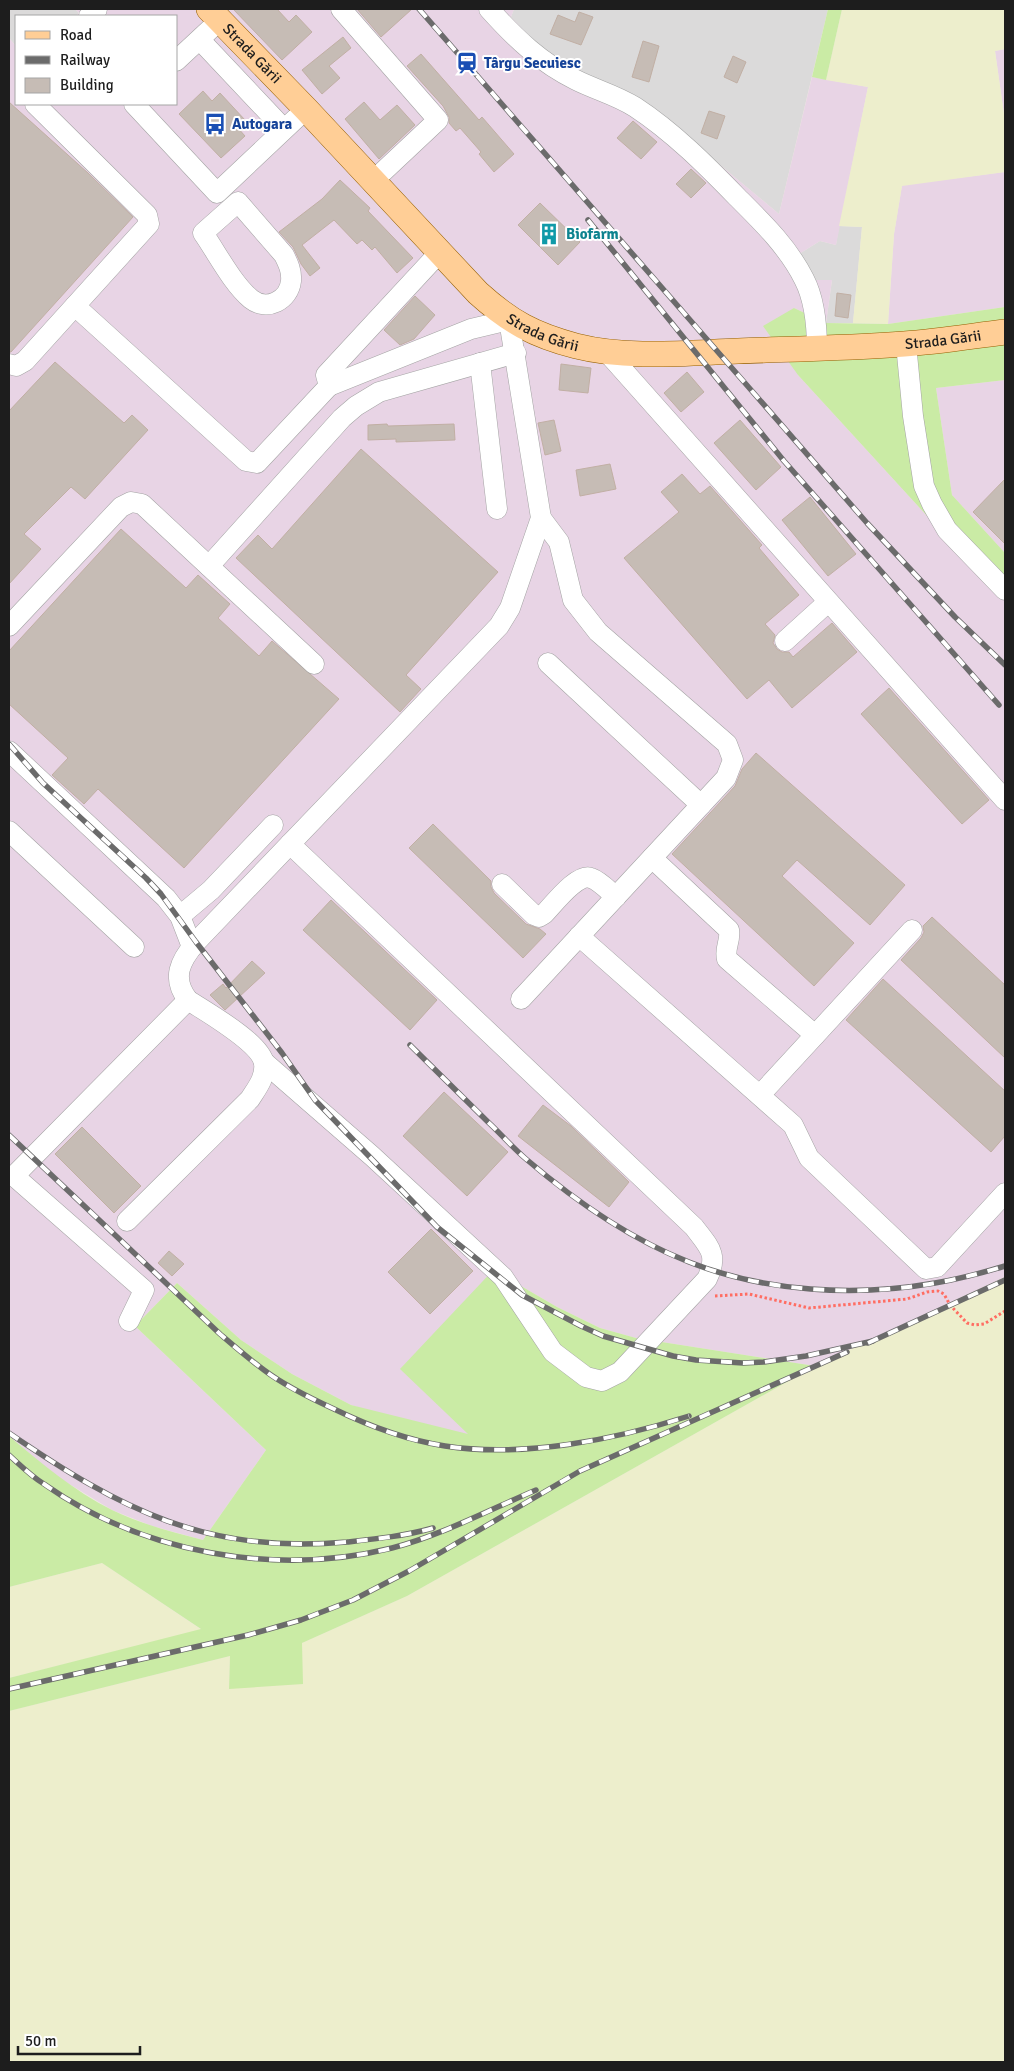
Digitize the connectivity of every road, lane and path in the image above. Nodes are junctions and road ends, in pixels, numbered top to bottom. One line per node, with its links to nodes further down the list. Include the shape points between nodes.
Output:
1 (341, 9): 10 (street, via 438,120)
2 (489, 9): 18 (street, via 548,65 620,98 653,120 710,169 762,222 804,279 815,314)
3 (215, 15): 4 (street); 8 (main road, Strada Gării)
4 (200, 40): 5 (street); 9 (street)
5 (178, 60)
6 (36, 105): 14 (street, via 147,215 149,224)
7 (135, 105): 11 (street)
8 (306, 109): 9 (street); 10 (main road, Strada Gării)
9 (284, 129): 11 (street)
10 (373, 181): 13 (main road, Strada Gării)
11 (217, 193): 12 (street)
12 (231, 208): 12 (street, via 238,202 289,264 290,287 277,302 263,305 252,299 203,233)
13 (439, 253): 15 (main road, Strada Gării); 23 (street, via 326,375)
14 (75, 306): 22 (street, via 25,361 16,366); 23 (street, via 250,463 260,462)
15 (509, 320): 19 (main road, Strada Gării, via 552,339); 20 (street); 23 (street, via 470,328)
16 (1005, 332): 17 (main road, Strada Gării)
17 (906, 344): 18 (main road, Strada Gării); 27 (street, via 924,486 947,530)
18 (817, 349): 19 (main road, Strada Gării)
19 (606, 351): 28 (street)
20 (516, 353): 21 (street); 25 (street)
21 (480, 363): 24 (street); 26 (street, via 394,387 356,406)
22 (9, 364)
23 (329, 386)
24 (497, 509)
25 (541, 518): 35 (street, via 558,542 573,600 598,632 727,744 733,760 726,778); 38 (street, via 510,608 499,626)
26 (209, 566): 29 (street, via 142,504 131,502 121,507); 32 (street)
27 (1005, 590)
28 (828, 602): 30 (street); 34 (street)
29 (9, 626)
30 (785, 641)
31 (548, 663): 35 (street)
32 (314, 664)
33 (9, 751): 42 (street, via 166,898)
34 (1005, 800)
35 (701, 805): 39 (street)
36 (274, 825): 42 (street, via 211,890)
37 (9, 831): 45 (street)
38 (290, 844): 46 (street); 54 (street, via 694,1227 713,1253 713,1266 707,1279)
39 (652, 858): 41 (street); 49 (street, via 729,930 725,951 727,959)
40 (502, 884): 41 (street, via 539,917 576,880 584,877 591,878)
41 (616, 897): 44 (street)
42 (180, 916): 46 (street)
43 (912, 930): 49 (street)
44 (579, 936): 47 (street); 51 (street)
45 (134, 947)
46 (192, 947): 48 (street, via 178,973 181,989)
47 (521, 999)
48 (194, 1004): 50 (street, via 244,1038); 56 (street, via 14,1176 144,1290)
49 (815, 1035): 51 (street)
50 (264, 1062): 53 (street, via 262,1079 250,1098); 54 (street, via 503,1276 553,1352 586,1377 602,1381 620,1372)
51 (760, 1095): 52 (street, via 793,1125 809,1158 926,1269 937,1268)
52 (1005, 1194)
53 (127, 1221)
54 (689, 1298): 55 (path, via 749,1294 809,1308 907,1299 938,1291 967,1323 984,1324)
55 (1005, 1311)
56 (129, 1321)

